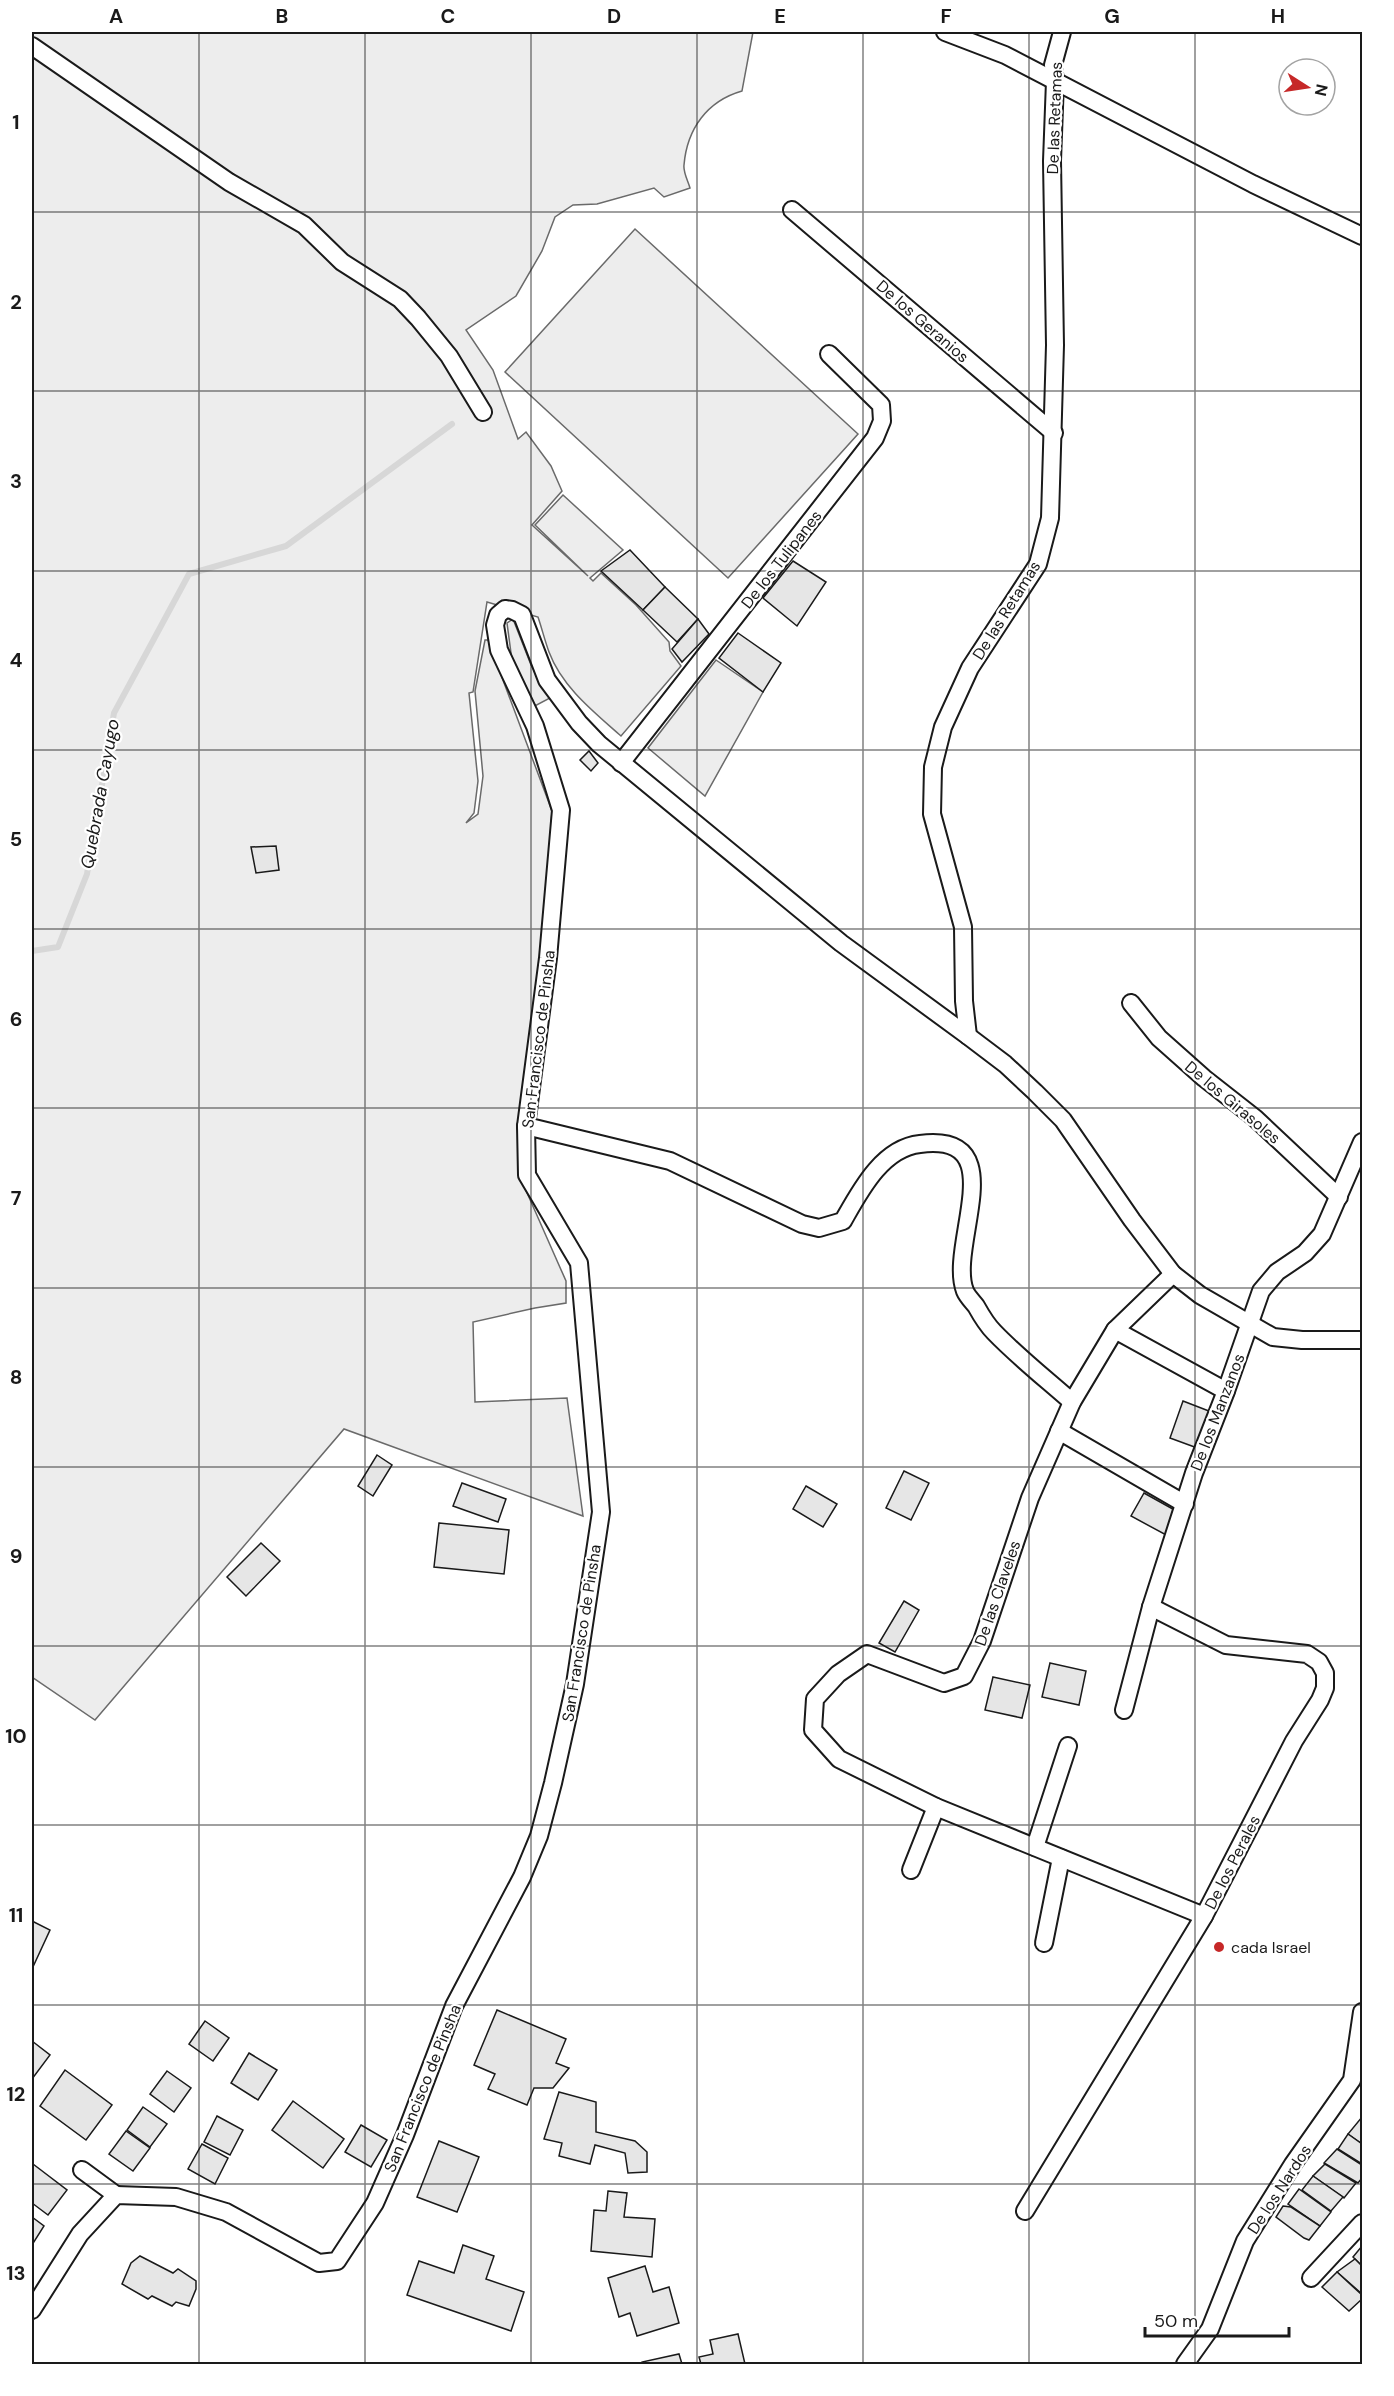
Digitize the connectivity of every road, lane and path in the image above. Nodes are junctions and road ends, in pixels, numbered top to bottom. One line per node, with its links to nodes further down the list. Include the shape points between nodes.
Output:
1 (945, 32): 4 (street, via 1005,55)
2 (1062, 32): 4 (street, De las Retamas, via 1053,65)
3 (32, 46): 8 (street, via 229,182 304,225 342,262 400,299 449,356)
4 (1055, 81): 6 (street); 9 (street, De las Retamas)
5 (792, 210): 9 (street, De los Geranios)
6 (1362, 236)
7 (829, 354): 10 (street, De los Tulipanes, via 881,405 882,421 875,438)
8 (483, 412)
9 (1054, 433): 12 (street, De las Retamas, via 1050,518 1038,564 970,668 943,727 933,766 932,814 963,927)
10 (621, 763): 12 (street, via 841,944); 13 (street, San Francisco de Pinsha, via 579,723 547,680 522,615 505,609 495,625 499,650 535,726 561,810 548,958)
11 (1131, 1003): 15 (street, De los Girasoles, via 1159,1038 1256,1118)
12 (968, 1036): 16 (street, via 1005,1064 1064,1120)
13 (526, 1126): 21 (street, via 670,1161 802,1224 819,1228 843,1221 887,1157 914,1144 939,1141 955,1146 972,1171 963,1266 965,1290 992,1331); 36 (street, San Francisco de Pinsha, via 527,1175 579,1263 601,1512 575,1684 539,1836 522,1877 454,2006 375,2204 337,2261 320,2263 226,2212 176,2196)
14 (1362, 1142): 15 (street, De los Manzanos)
15 (1339, 1197): 17 (street, De los Manzanos, via 1322,1234 1261,1290)
16 (1173, 1274): 17 (street, via 1200,1295); 18 (street, De las Claveles)
17 (1250, 1322): 19 (street, via 1273,1337); 20 (street, De los Manzanos)
18 (1116, 1330): 20 (street); 21 (street, De las Claveles)
19 (1362, 1340)
20 (1226, 1391): 23 (street, De los Manzanos)
21 (1072, 1402): 22 (street, De las Claveles)
22 (1059, 1431): 23 (street); 27 (street, De las Claveles, via 1030,1498 982,1641 964,1676 944,1683 867,1654 838,1674 815,1699 813,1730 839,1758)
23 (1185, 1504): 24 (street, De los Manzanos)
24 (1151, 1607): 25 (street, De los Manzanos); 31 (street, De los Perales, via 1226,1645 1307,1654 1319,1662 1325,1673 1320,1700 1294,1741)
25 (1124, 1710)
26 (1068, 1746): 28 (street)
27 (936, 1807): 28 (street, De las Claveles); 30 (street)
28 (1035, 1847): 29 (street, De las Claveles)
29 (1061, 1858): 31 (street, De las Claveles); 32 (street)
30 (911, 1870)
31 (1204, 1916): 37 (street, De los Perales)
32 (1044, 1943)
33 (1362, 2012): 34 (street, De los Nardos)
34 (1357, 2083): 41 (street, De los Nardos, via 1293,2164 1245,2241 1210,2330)
35 (82, 2170): 36 (street)
36 (116, 2195): 40 (street, via 80,2234)
37 (1025, 2211)
38 (1362, 2223): 39 (street)
39 (1311, 2278)
40 (32, 2310)
41 (1185, 2364)

